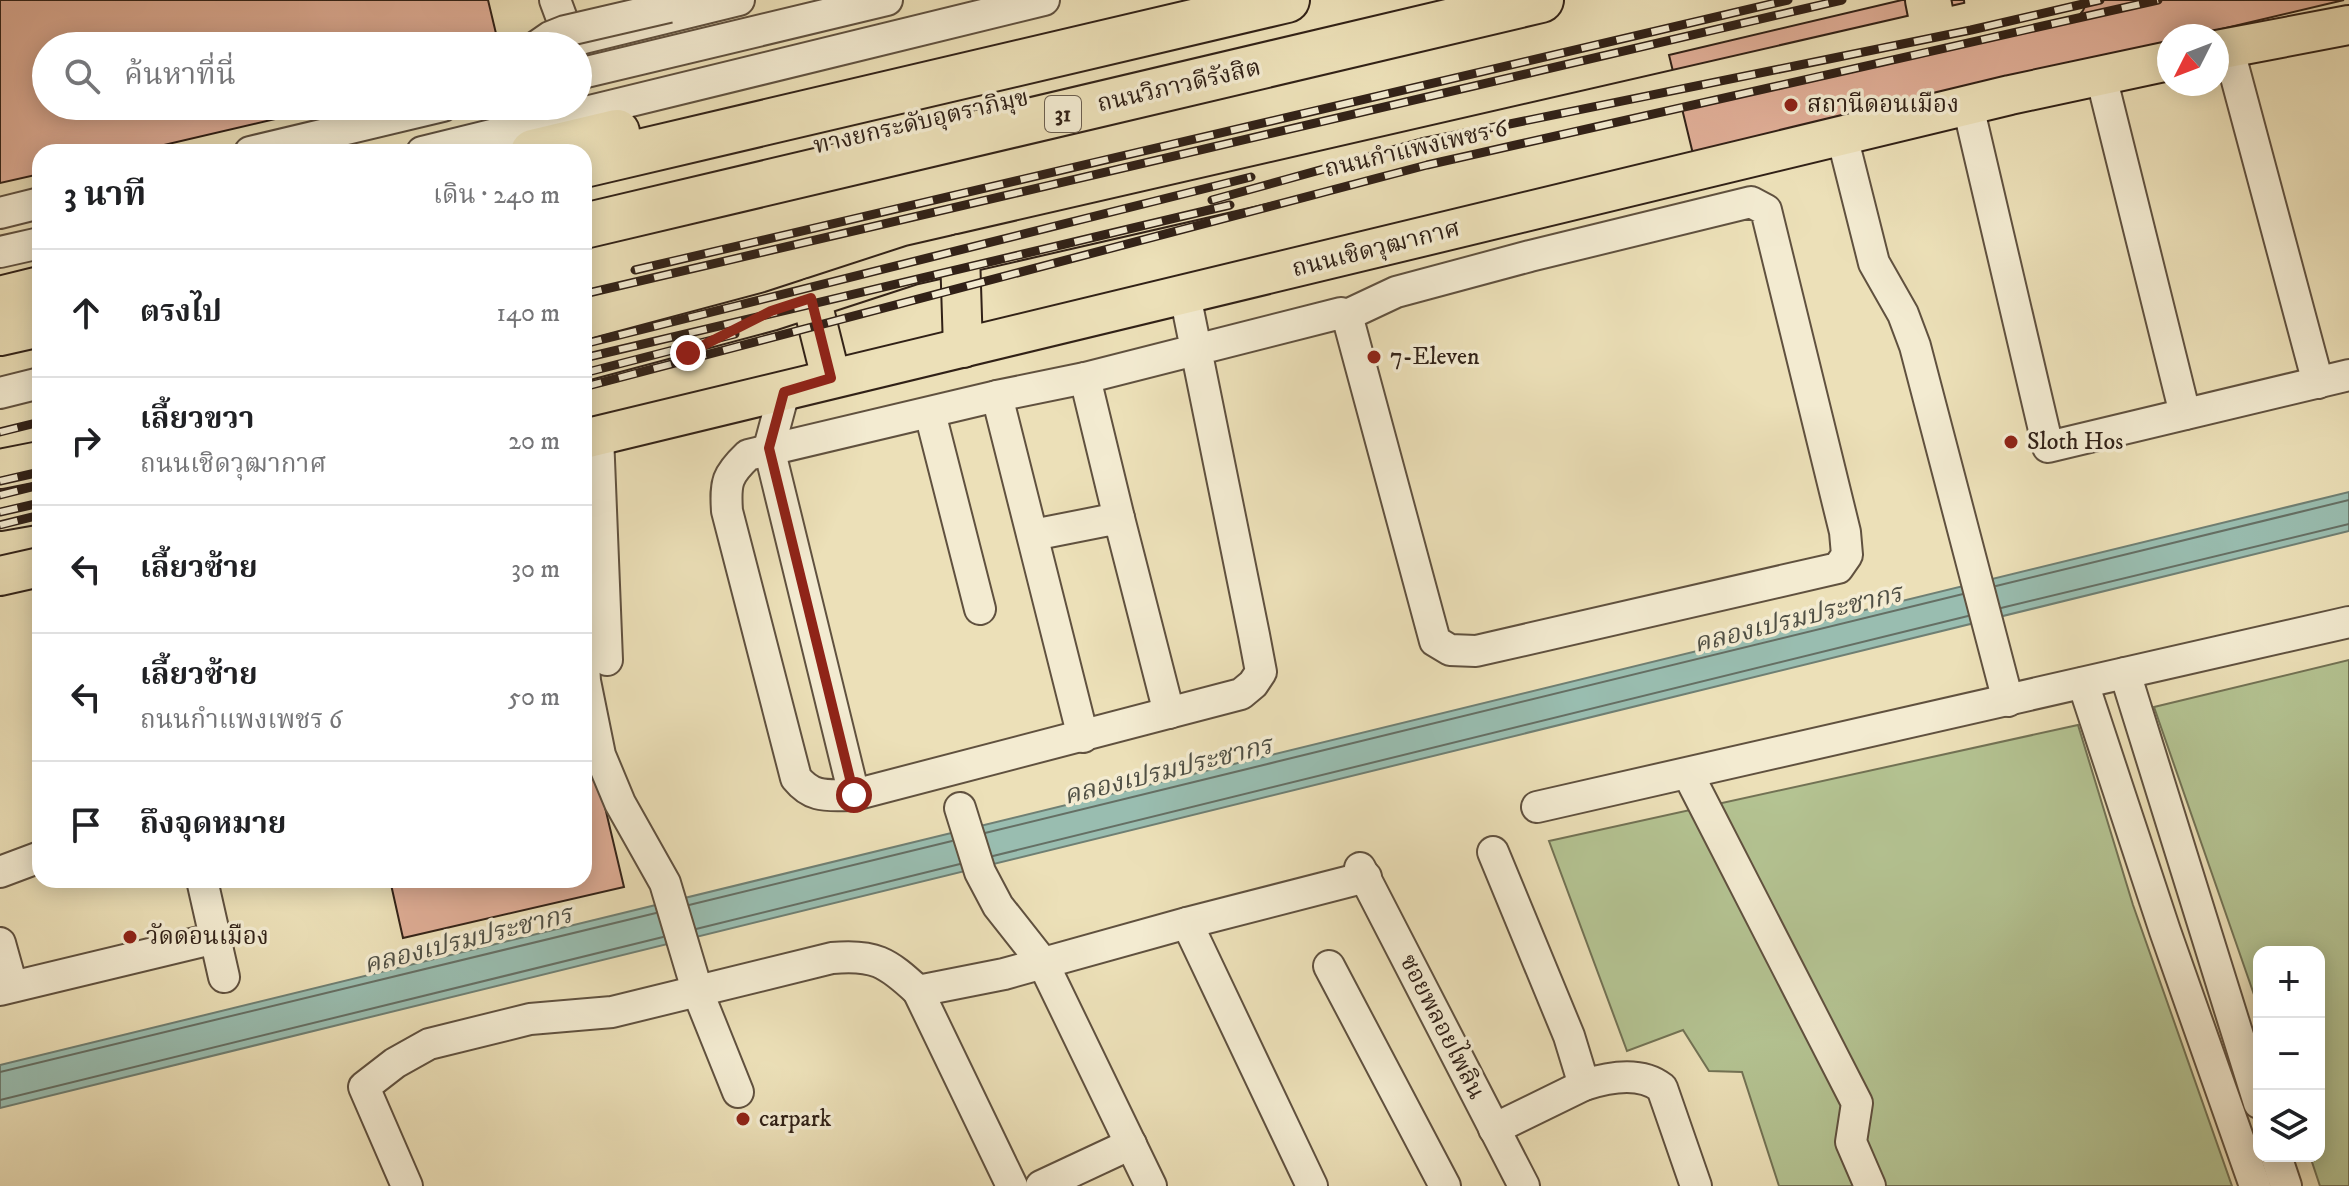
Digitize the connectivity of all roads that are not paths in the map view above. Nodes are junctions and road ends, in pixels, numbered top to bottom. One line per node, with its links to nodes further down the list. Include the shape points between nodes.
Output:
1 (542, 0): 16 (street)
2 (555, 0): 18 (street)
3 (739, 0): 12 (street)
4 (872, 0): 22 (street)
5 (887, 0): 23 (street)
6 (1044, 0): 27 (street)
7 (1161, 0): 35 (highway)
8 (1287, 0): 36 (highway, ทางยกระดับอุตราภิมุข)
9 (1444, 0): 37 (highway, ทางยกระดับอุตราภิมุข / 31)
10 (1541, 0): 40 (highway, ถนนวิภาวดีรังสิต / 31)
11 (2066, 0): 13 (main road, ถนนกำแพงเพชร 6)
12 (685, 7): 17 (street, bridge); 19 (street)
13 (1990, 8): 14 (main road, ถนนกำแพงเพชร 6)
14 (1931, 15): 43 (main road, ถนนกำแพงเพชร 6)
15 (2349, 25): 20 (main road)
16 (562, 32)
17 (562, 32)
18 (567, 32)
19 (592, 37)
20 (2229, 47)
21 (2157, 64): 25 (main road, ถนนเชิดวุฒากาศ)
22 (592, 69)
23 (592, 69)
24 (2229, 69): 63 (street)
25 (2101, 76): 26 (main road, ถนนเชิดวุฒากาศ); 69 (street)
26 (1968, 106): 31 (main road, ถนนเชิดวุฒากาศ); 69 (street, via 2047,445)
27 (592, 110)
28 (367, 120): 32 (street)
29 (384, 120): 33 (street)
30 (553, 120): 34 (street)
31 (1842, 136): 47 (main road, ถนนเชิดวุฒากาศ); 86 (street, via 1874,263 1915,346)
32 (266, 144)
33 (284, 144)
34 (455, 144)
35 (566, 144)
36 (592, 163)
37 (592, 197)
38 (32, 202): 39 (street)
39 (0, 210)
40 (592, 224)
41 (32, 245): 42 (street)
42 (0, 252)
43 (960, 254): 48 (main road, ถนนกำแพงเพชร 6); 54 (main road)
44 (32, 271): 45 (highway)
45 (0, 279)
46 (32, 291): 49 (highway)
47 (1185, 295): 54 (main road, ถนนเชิดวุฒากาศ); 55 (street)
48 (811, 298): 50 (main road, ถนนกำแพงเพชร 6); 61 (main road)
49 (0, 299)
50 (771, 311): 57 (main road, ถนนกำแพงเพชร 6); 59 (main road, ถนนกำแพงเพชร 6, via 688,353)
51 (1347, 315): 51 (street, via 1435,641 1450,650 1476,651 1838,568 1847,555 1766,210 1751,202 1396,292); 55 (street)
52 (32, 326): 53 (highway)
53 (0, 333)
54 (963, 348): 61 (main road, ถนนเชิดวุฒากาศ)
55 (1196, 351): 62 (street); 87 (street, via 1261,672 1241,694)
56 (32, 355): 58 (highway)
57 (592, 359)
58 (0, 362)
59 (592, 375)
60 (2349, 375): 63 (street)
61 (831, 378): 65 (main road, ถนนเชิดวุฒากาศ)
62 (1085, 378): 67 (street); 77 (street)
63 (2318, 383): 69 (street)
64 (32, 385): 66 (street)
65 (784, 392): 70 (main road, ถนนเชิดวุฒากาศ); 71 (street)
66 (0, 393)
67 (997, 396): 68 (street); 78 (street)
68 (930, 413): 71 (street); 81 (street)
69 (2185, 414)
70 (592, 437)
71 (769, 448): 91 (street); 91 (street, via 748,455 732,470 727,511 796,778 806,790 819,794)
72 (32, 463): 73 (main road)
73 (0, 469)
74 (592, 493): 83 (street)
75 (32, 505): 76 (main road)
76 (0, 511)
77 (1119, 518): 78 (street); 87 (street)
78 (1033, 535): 89 (street)
79 (32, 569): 80 (main road)
80 (0, 576)
81 (980, 609)
82 (2349, 622): 84 (street)
83 (595, 662)
84 (2125, 673): 85 (street); 108 (street)
85 (2083, 683): 86 (street); 111 (street)
86 (2008, 701): 90 (street)
87 (1169, 713): 89 (street)
88 (592, 716): 105 (street, via 600,755 620,803 665,883)
89 (1083, 737): 91 (street)
90 (1688, 774): 92 (street); 123 (street, via 1857,1103 1851,1142)
91 (854, 795)
92 (1537, 807)
93 (963, 817): 101 (street, via 980,872 998,906)
94 (1493, 852): 107 (street)
95 (32, 860): 96 (street)
96 (0, 872)
97 (204, 888): 99 (street)
98 (1187, 923): 101 (street); 112 (street, ซอยพลอยไพลิน, via 1363,873); 119 (street)
99 (216, 938): 103 (street); 104 (street)
100 (0, 943): 104 (street)
101 (1043, 963): 106 (street); 113 (street)
102 (1329, 966): 120 (street)
103 (224, 977)
104 (6, 988)
105 (697, 990): 106 (street, via 859,956 879,960); 109 (street); 115 (street, via 612,1012 489,1027 429,1044 395,1063 364,1087)
106 (918, 991): 116 (street)
107 (1584, 1085): 112 (street); 122 (street, via 1634,1077 1652,1079 1662,1088)
108 (2255, 1090)
109 (738, 1092)
110 (2253, 1101): 111 (street)
111 (2227, 1107): 124 (street)
112 (1494, 1129): 121 (street, ซอยพลอยไพลิน)
113 (1131, 1144): 117 (street); 118 (street)
114 (2278, 1162): 125 (street)
115 (407, 1186)
116 (1012, 1186)
117 (1041, 1186)
118 (1151, 1186)
119 (1312, 1186)
120 (1445, 1186)
121 (1524, 1186)
122 (1696, 1186)
123 (1870, 1186)
124 (2255, 1186)
125 (2286, 1186)

